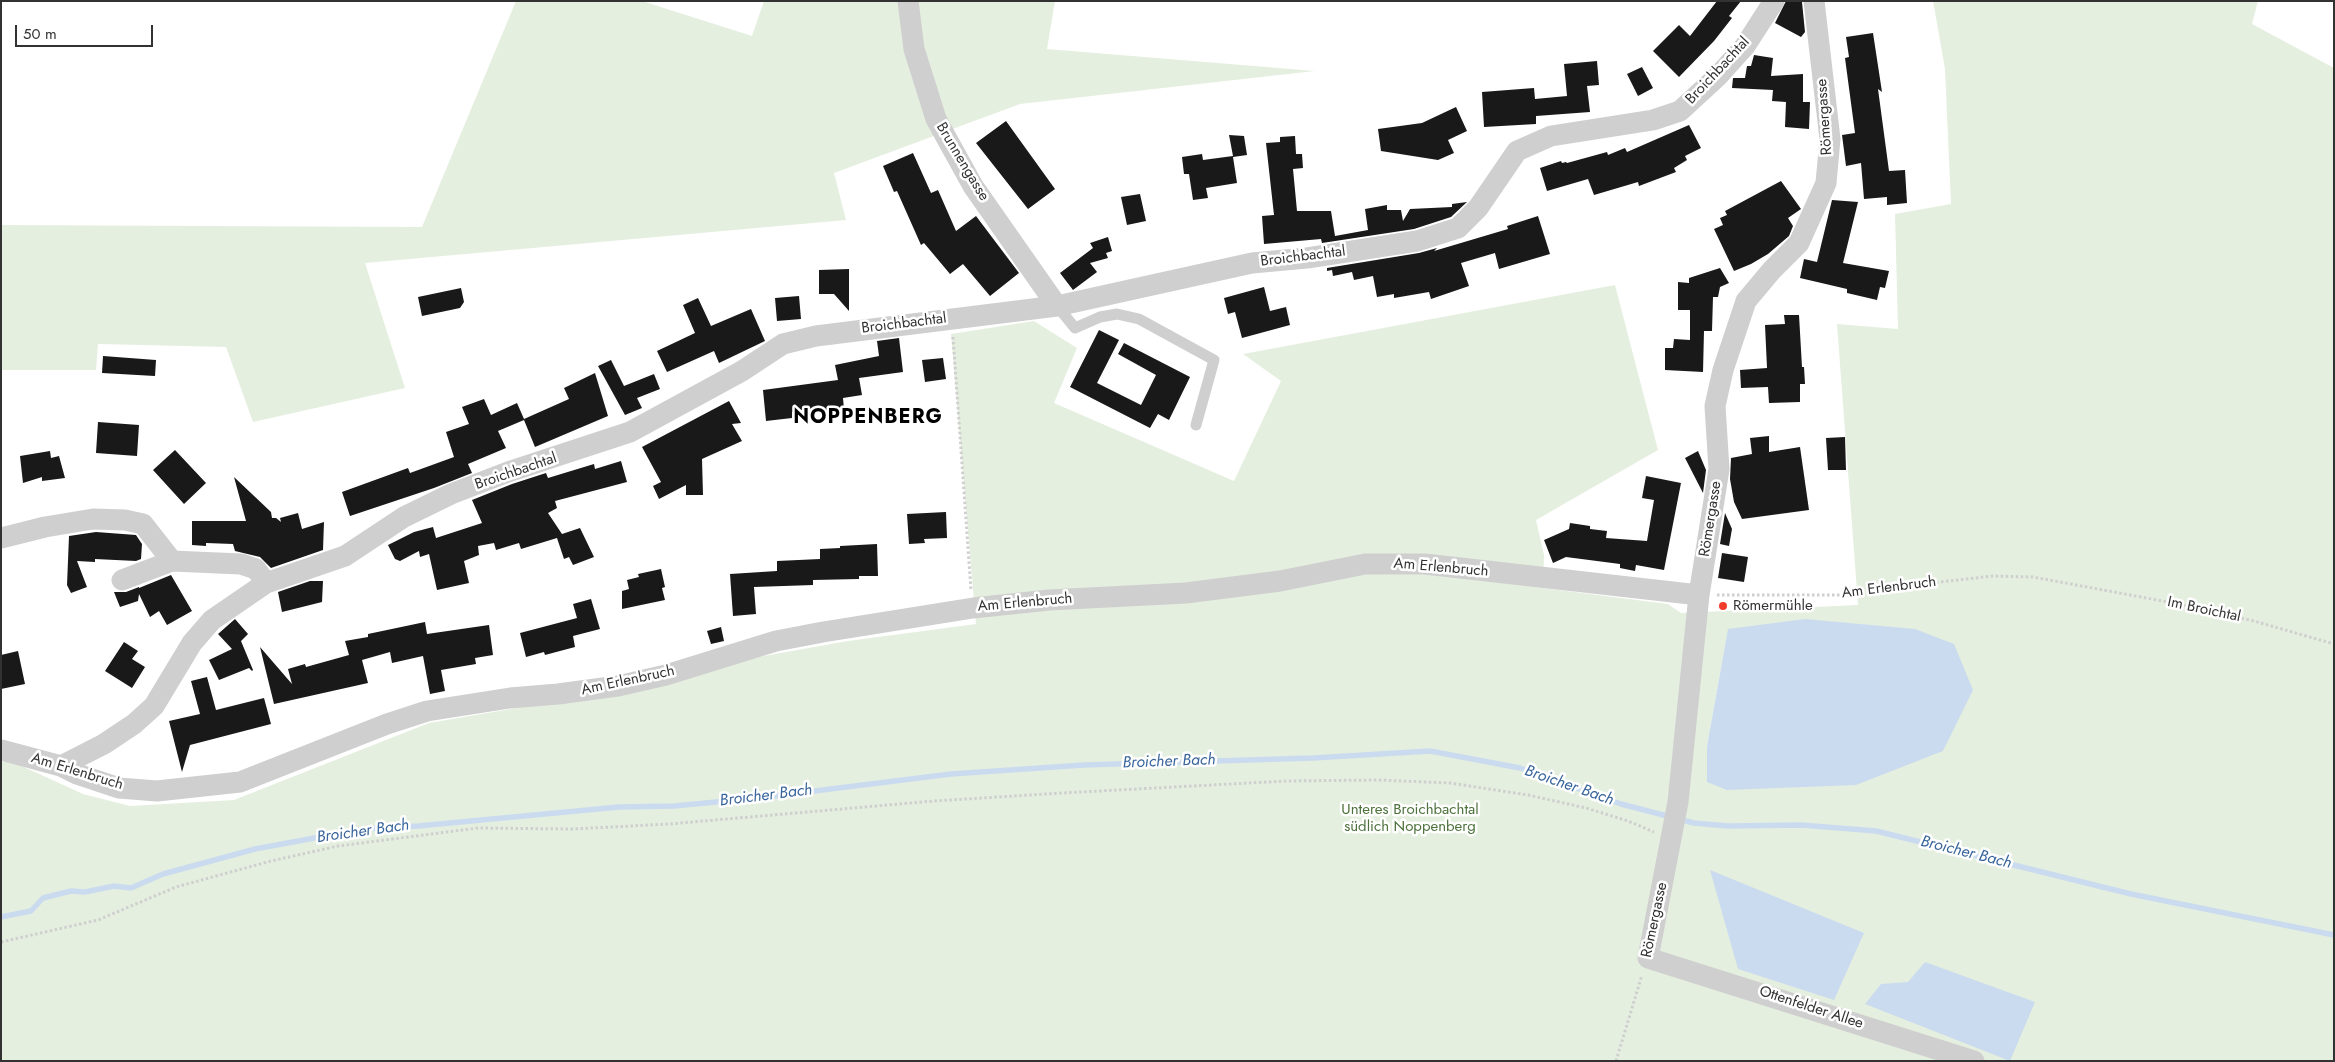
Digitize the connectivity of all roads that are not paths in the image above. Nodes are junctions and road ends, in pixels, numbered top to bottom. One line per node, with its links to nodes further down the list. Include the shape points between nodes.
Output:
1 (908, 1): 4 (street, Brunnengasse, via 914,50 936,119 973,186)
2 (1774, 1): 4 (street, Broichbachtal, via 1745,46 1680,111 1653,120 1551,136 1517,151 1478,208 1458,228 1417,241 1252,263)
3 (1814, 1): 10 (street, Römergasse, via 1830,139 1826,183 1799,243 1746,301 1722,370 1715,406 1719,469)
4 (1057, 306): 5 (lane, via 1074,328 1117,314 1139,318 1214,360); 9 (street, Broichbachtal, via 816,336 783,344 742,371 630,432 451,494 404,517 345,556)
5 (1196, 425)
6 (1, 538): 7 (street, via 93,519 126,520 143,524)
7 (172, 561): 8 (street); 9 (street, via 241,564 256,569)
8 (122, 580)
9 (266, 583): 12 (street, Broichbachtal, via 212,620 192,643 154,706 134,724)
10 (1699, 594): 12 (street, Am Erlenbruch, via 1425,564 1365,564 1280,581 1186,593 1049,600 973,608 776,641 618,686 427,711 240,782 157,791 119,788); 13 (street, Römergasse, via 1678,802)
11 (1, 750): 12 (street, Am Erlenbruch)
12 (61, 766)
13 (1648, 958): 14 (street, Ottenfelder Allee)
14 (1974, 1061)

